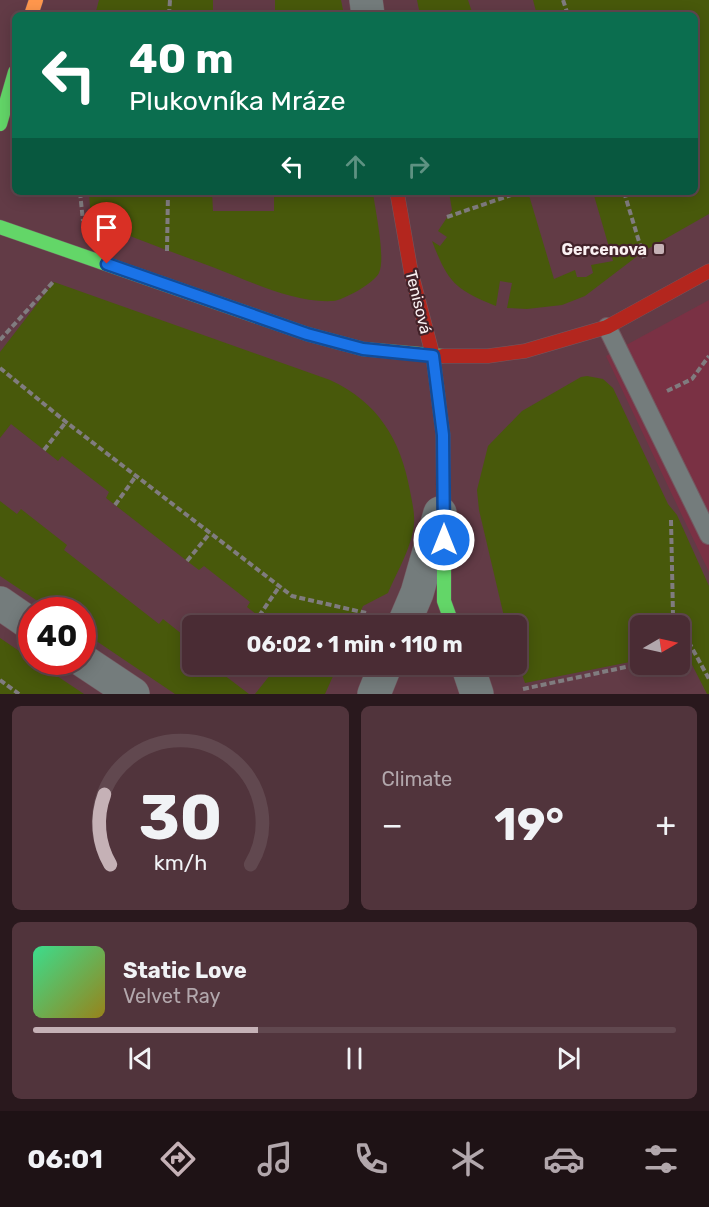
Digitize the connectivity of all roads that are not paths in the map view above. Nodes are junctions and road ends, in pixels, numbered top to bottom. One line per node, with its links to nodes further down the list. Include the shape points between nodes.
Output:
1 (12, 82): 2 (street)
2 (0, 124)
3 (398, 195): 7 (street, Tenisová, via 411,272)
4 (0, 227): 7 (street, via 307,334 363,349)
5 (709, 271): 6 (street)
6 (607, 327): 7 (street, via 525,351); 9 (lane)
7 (433, 356): 8 (street, Tenisová, via 443,435)
8 (444, 499): 12 (street); 13 (street, Tenisová, via 444,601)
9 (709, 535)
10 (0, 603): 11 (street)
11 (18, 615)
12 (408, 615)
13 (449, 615)
14 (96, 669): 17 (street)
15 (382, 675): 18 (street)
16 (471, 675): 19 (street)
17 (133, 694)
18 (374, 694)
19 (477, 694)

